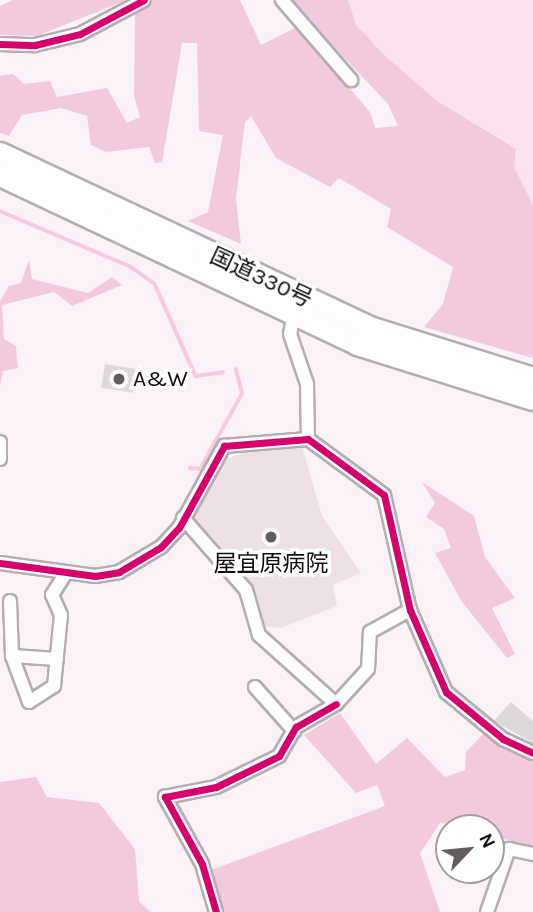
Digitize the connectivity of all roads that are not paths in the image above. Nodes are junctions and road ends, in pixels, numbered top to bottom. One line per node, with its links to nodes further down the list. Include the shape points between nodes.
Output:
1 (144, 0): 3 (street, via 80,34 35,45)
2 (282, 0): 4 (street)
3 (0, 44)
4 (351, 80)
5 (0, 153): 7 (highway, 国道330号)
6 (0, 175): 7 (highway, 国道330号)
7 (296, 305): 8 (highway, 国道330号); 9 (highway, 国道330号, via 409,364); 10 (street, via 290,334 307,384)
8 (533, 378)
9 (533, 400)
10 (308, 439): 13 (street, via 224,446); 17 (street, via 381,488)
11 (0, 442): 12 (street)
12 (0, 459)
13 (183, 518): 15 (street, via 161,547 119,572); 21 (street, via 246,590 259,635)
14 (0, 563): 15 (street)
15 (66, 573): 19 (street, via 52,596 61,615)
16 (10, 601): 18 (street)
17 (410, 610): 21 (street, via 370,632 368,669); 23 (street, via 446,692 503,739)
18 (12, 656): 19 (street); 19 (street, via 29,702 51,692)
19 (57, 659)
20 (255, 687): 22 (street)
21 (336, 704): 22 (street)
22 (294, 731): 25 (street, via 279,756 216,787 165,797 202,864)
23 (533, 753)
24 (533, 854): 26 (street, via 509,849)
25 (216, 912)
26 (487, 912)

